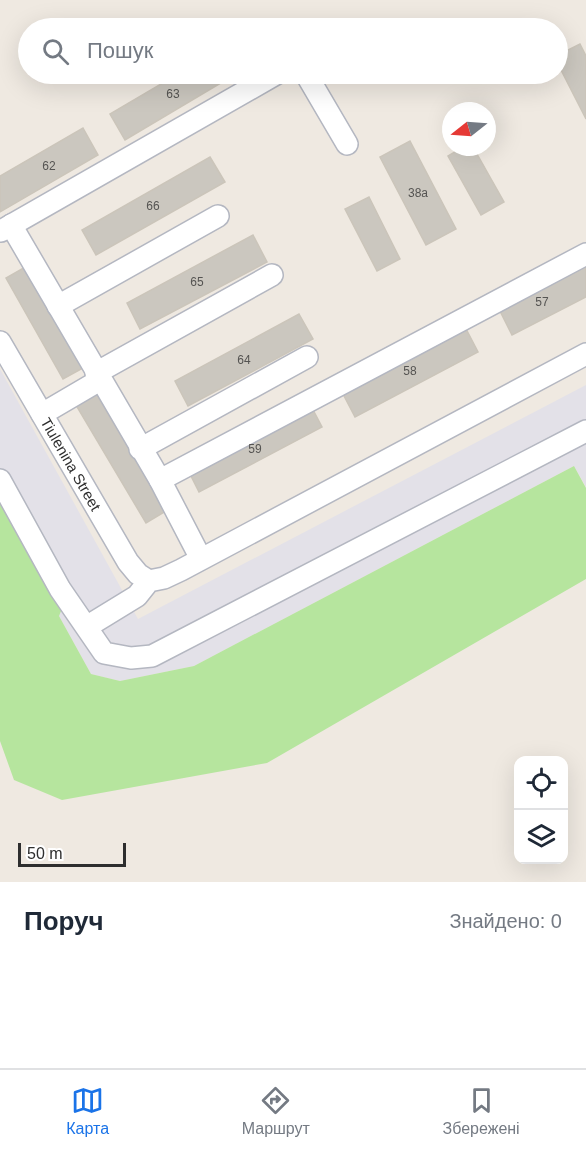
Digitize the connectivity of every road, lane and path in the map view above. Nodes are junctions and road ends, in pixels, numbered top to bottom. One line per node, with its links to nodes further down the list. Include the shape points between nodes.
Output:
1 (258, 84): 5 (street)
2 (312, 84): 3 (street)
3 (347, 144)
4 (218, 216): 8 (street)
5 (5, 228): 8 (street)
6 (586, 254): 17 (street)
7 (272, 275): 12 (street)
8 (58, 306): 12 (street)
9 (0, 342): 13 (street, Tiulenina Street)
10 (586, 354): 18 (street)
11 (307, 357): 15 (street)
12 (98, 377): 13 (street); 15 (street)
13 (42, 414): 19 (street, Tiulenina Street, via 128,562)
14 (586, 431): 20 (street, via 152,656 131,658 104,653)
15 (140, 448): 17 (street)
16 (0, 480): 20 (street, via 60,589)
17 (160, 480): 18 (street)
18 (200, 557): 19 (street, via 164,578)
19 (149, 581): 20 (street, via 137,596)
20 (88, 626)

